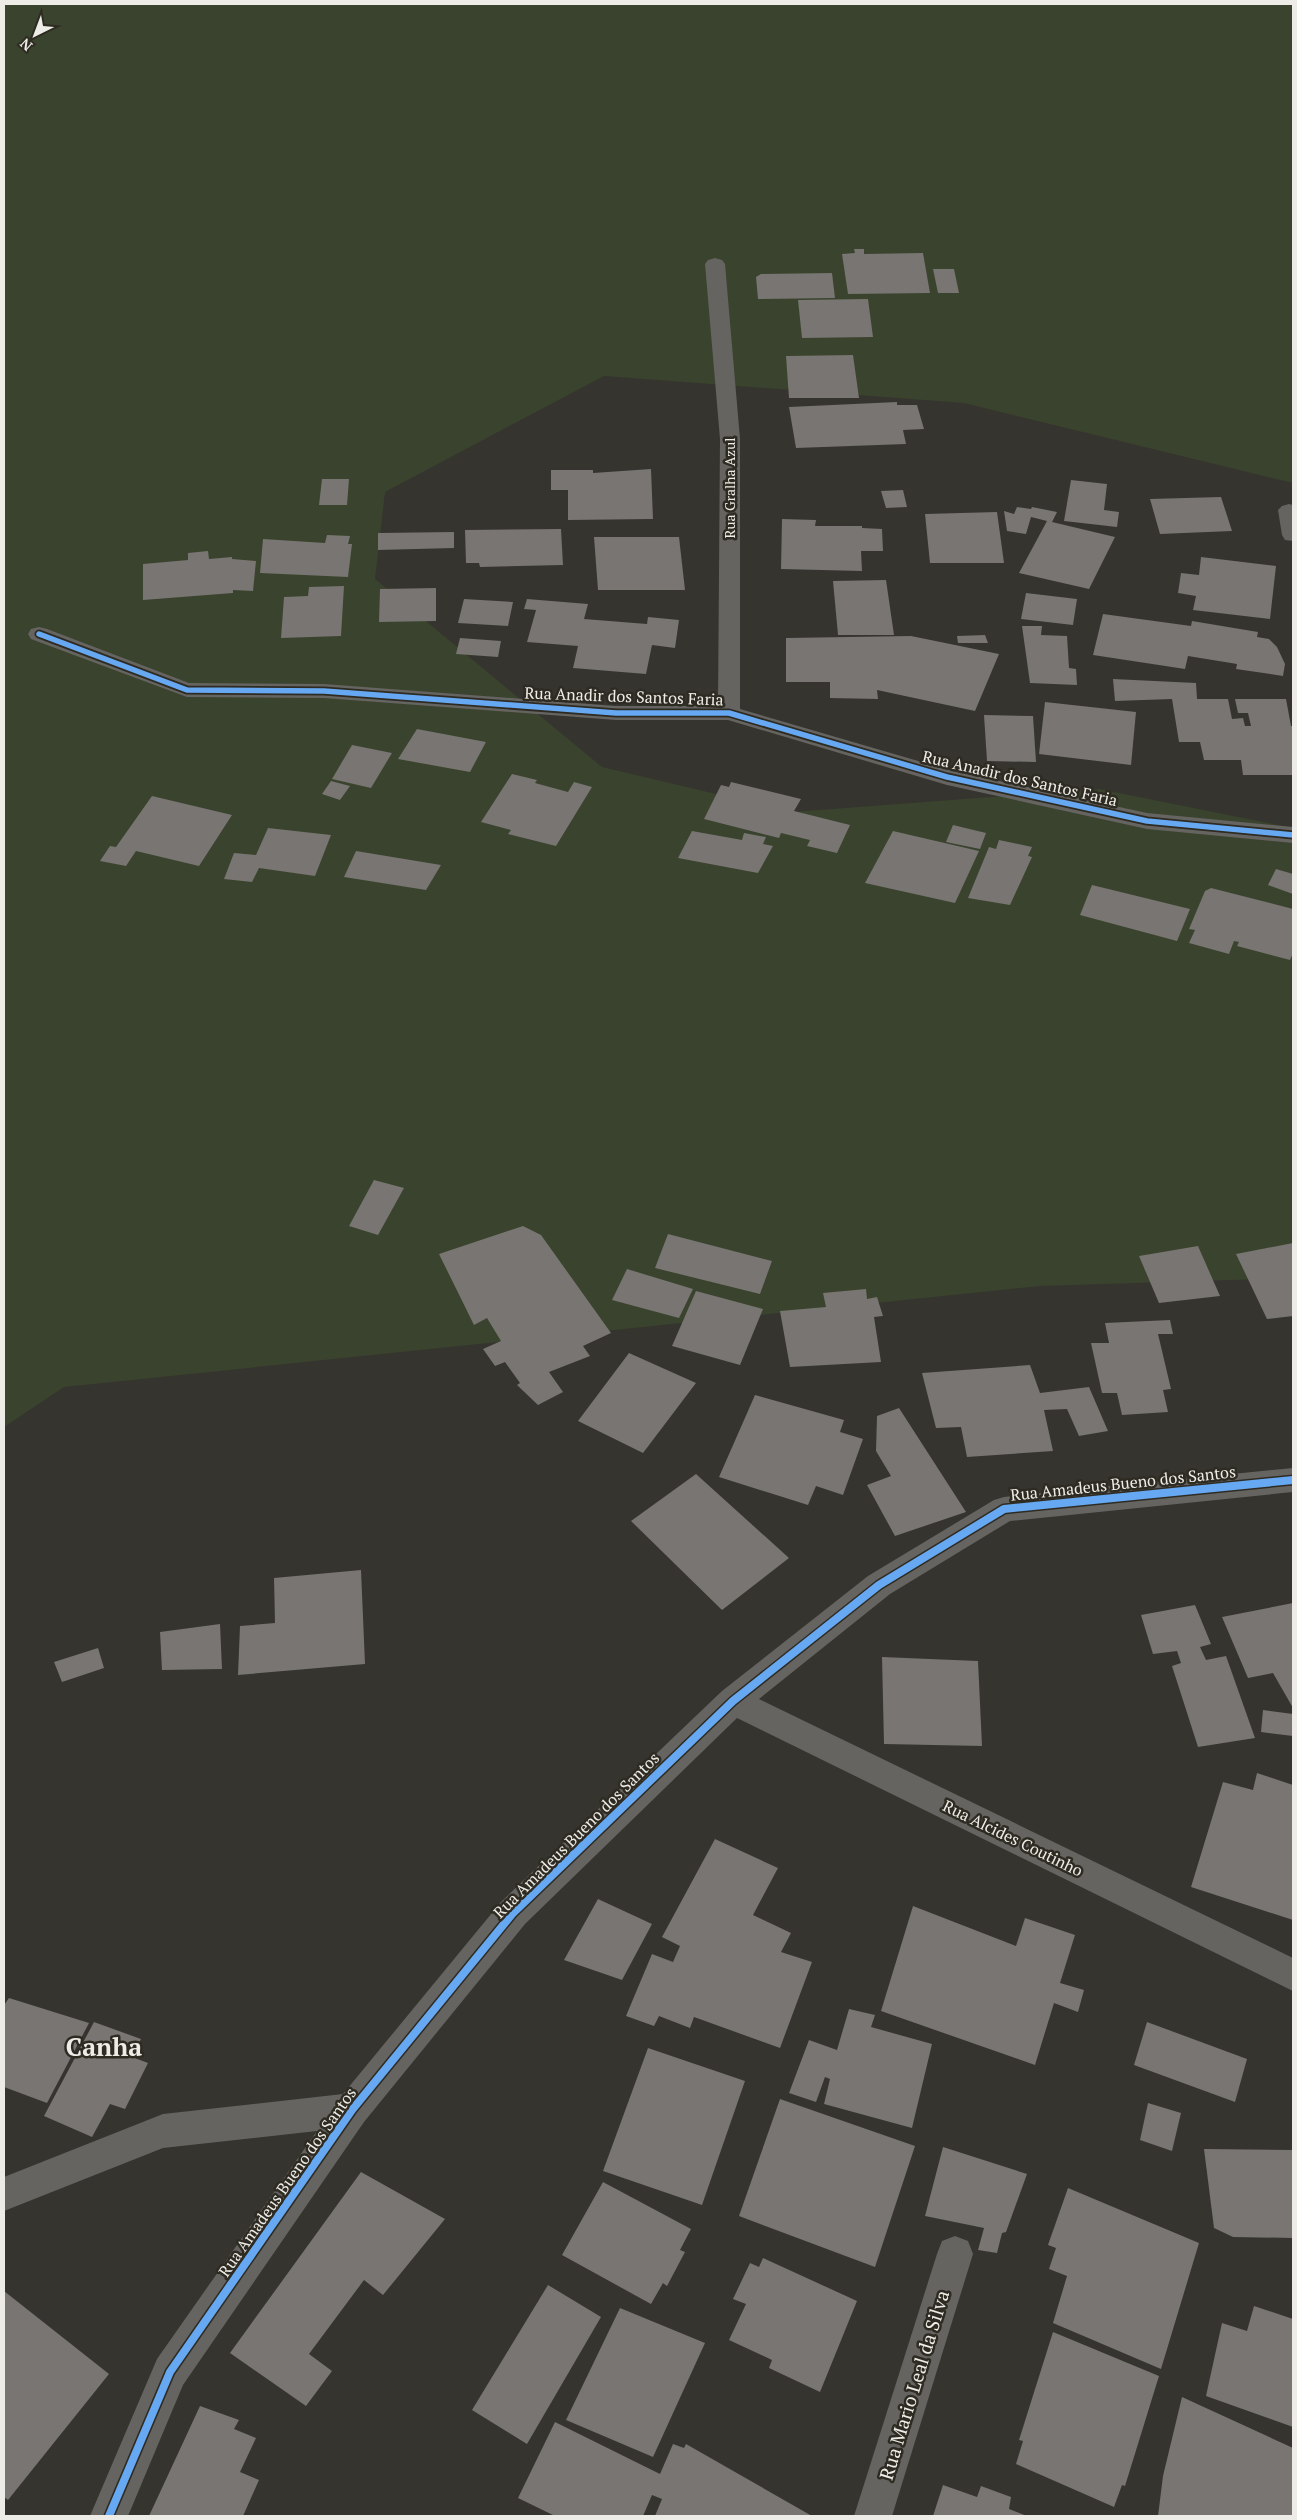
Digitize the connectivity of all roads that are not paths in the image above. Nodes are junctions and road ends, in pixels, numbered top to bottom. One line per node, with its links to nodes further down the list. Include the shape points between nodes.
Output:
1 (715, 264): 5 (street, Rua Gralha Azul, via 730,439)
2 (1289, 510): 3 (street)
3 (1293, 536)
4 (39, 634): 5 (street, Rua Anadir dos Santos Faria, via 187,690 324,691 616,712)
5 (729, 714): 6 (street, Rua Anadir dos Santos Faria, via 946,777 1147,822)
6 (1293, 835)
7 (1293, 1480): 8 (street, Rua Amadeus Bueno dos Santos, via 1004,1508 879,1585)
8 (733, 1700): 9 (street, Rua Alcides Coutinho); 10 (street, Rua Amadeus Bueno dos Santos, via 513,1913)
9 (1293, 1975)
10 (352, 2110): 11 (street, via 163,2130); 13 (street, Rua Amadeus Bueno dos Santos, via 170,2372)
11 (4, 2194)
12 (956, 2254): 14 (street, Rua Mario Leal da Silva)
13 (109, 2516)
14 (873, 2516)

